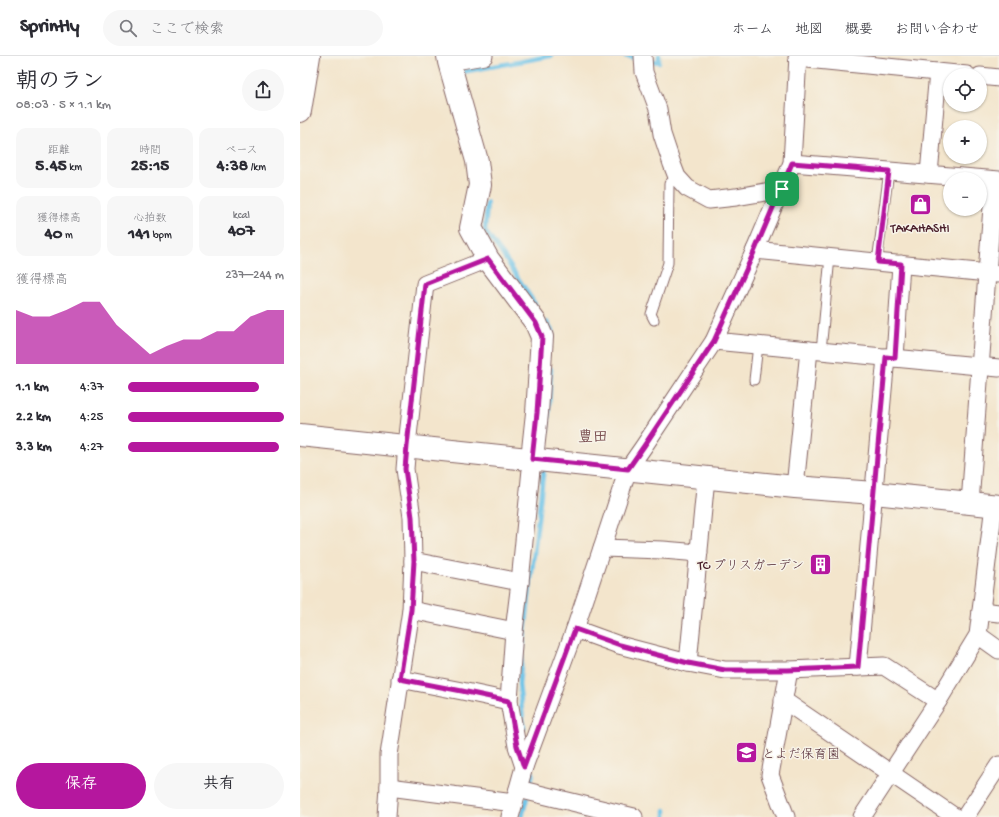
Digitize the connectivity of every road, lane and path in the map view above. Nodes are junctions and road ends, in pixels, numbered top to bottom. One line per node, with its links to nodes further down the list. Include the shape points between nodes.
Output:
1 (309, 56): 10 (street)
2 (484, 56): 5 (street)
3 (643, 56): 14 (street, via 644,72 658,109 662,134)
4 (798, 57): 6 (street); 11 (street)
5 (457, 58): 19 (street, via 480,185 472,228)
6 (938, 72): 7 (street); 13 (street)
7 (943, 73)
8 (987, 77): 9 (street)
9 (999, 78)
10 (300, 111)
11 (792, 163): 12 (street); 16 (street)
12 (889, 171): 13 (street); 20 (lane)
13 (929, 174): 15 (street)
14 (677, 177): 16 (street, via 687,188 709,200); 23 (lane, via 669,184 668,263 651,314)
15 (997, 180): 22 (street)
16 (782, 189): 17 (street)
17 (755, 250): 18 (street); 24 (street)
18 (830, 257): 20 (street); 26 (lane)
19 (488, 259): 32 (street, via 425,284); 33 (street, via 536,323 542,337)
20 (878, 262): 21 (street)
21 (901, 264): 22 (street); 27 (street)
22 (993, 273): 28 (street)
23 (654, 320)
24 (714, 341): 25 (street); 34 (street)
25 (758, 345): 26 (street); 30 (lane)
26 (815, 350): 27 (street); 36 (street)
27 (890, 358): 28 (street); 37 (street)
28 (980, 366): 29 (street); 38 (street)
29 (999, 368)
30 (754, 380)
31 (300, 435): 32 (street)
32 (407, 446): 33 (street); 42 (street, via 405,469 412,517)
33 (535, 459): 34 (street); 43 (street)
34 (628, 469): 35 (street); 40 (street)
35 (706, 478): 36 (street); 41 (street)
36 (795, 487): 37 (street)
37 (874, 493): 38 (street); 52 (street)
38 (970, 503): 39 (street)
39 (996, 506): 45 (street)
40 (602, 548): 41 (street); 47 (street)
41 (699, 553): 51 (street)
42 (414, 561): 43 (street); 44 (street)
43 (520, 582): 48 (street)
44 (411, 610): 48 (street); 54 (street)
45 (981, 611): 46 (street); 49 (street)
46 (999, 613)
47 (575, 629): 51 (street, via 620,645); 59 (street)
48 (514, 632): 56 (street)
49 (978, 635): 50 (street); 57 (street)
50 (999, 650)
51 (688, 663): 53 (street, via 725,670)
52 (858, 667): 53 (street); 57 (street, via 884,666)
53 (788, 670): 55 (street)
54 (400, 679): 56 (street); 61 (street, via 389,755)
55 (783, 700): 60 (street); 65 (street, via 770,775)
56 (509, 701): 59 (street, via 517,746)
57 (938, 701): 60 (street)
58 (999, 765): 68 (street)
59 (524, 767): 62 (street)
60 (890, 773): 66 (street); 67 (street)
61 (389, 787): 62 (street); 63 (street)
62 (514, 803): 64 (street)
63 (387, 817)
64 (634, 817)
65 (786, 817)
66 (862, 817)
67 (954, 817)
68 (965, 817)

